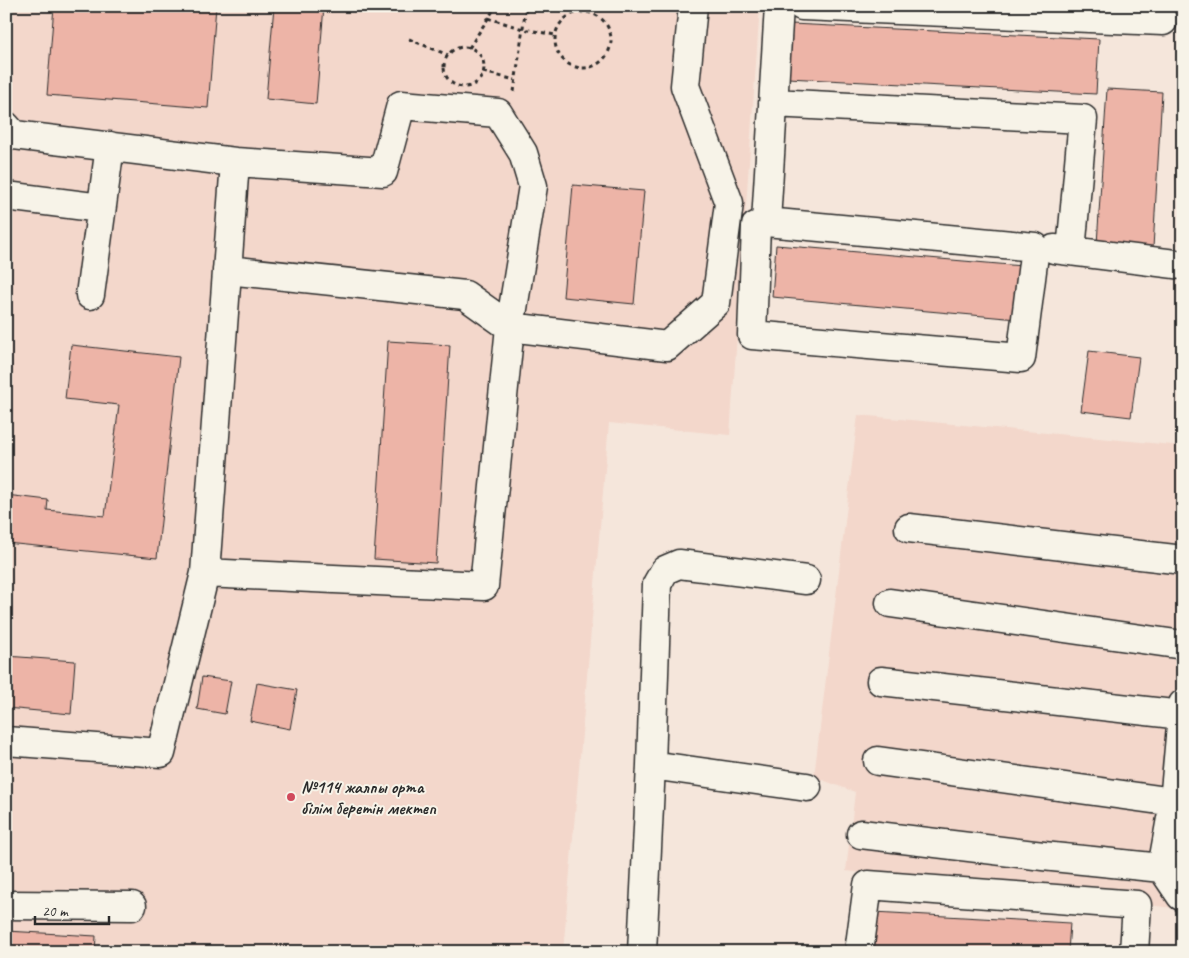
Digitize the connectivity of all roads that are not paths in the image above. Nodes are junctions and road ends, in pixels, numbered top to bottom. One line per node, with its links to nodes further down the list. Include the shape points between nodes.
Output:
1 (693, 6): 18 (street, via 685,86 729,203 716,303 666,346)
2 (779, 6): 6 (street)
3 (802, 6): 5 (street)
4 (1132, 6): 5 (street)
5 (1173, 27)
6 (774, 103): 12 (street); 14 (street, via 1083,119)
7 (6, 126): 8 (street, via 14,135)
8 (110, 146): 9 (street); 11 (street)
9 (235, 162): 16 (street); 18 (street, via 383,172 401,105 498,113 523,153 533,186)
10 (6, 196): 11 (street)
11 (101, 208): 17 (street)
12 (766, 222): 13 (street); 13 (street, via 756,226 752,335 1021,358)
13 (1035, 247): 14 (street)
14 (1071, 251): 15 (street)
15 (1183, 265)
16 (227, 270): 18 (street, via 465,295); 21 (street)
17 (90, 295)
18 (510, 327): 21 (street, via 484,586)
19 (909, 528): 20 (street)
20 (1183, 560)
21 (205, 574): 27 (street, via 161,753)
22 (806, 580): 29 (street, via 679,564 665,570 657,584)
23 (890, 603): 24 (street)
24 (1183, 645)
25 (881, 681): 26 (street)
26 (1182, 709): 31 (street)
27 (6, 741)
28 (878, 761): 31 (street)
29 (651, 765): 30 (street); 37 (street)
30 (807, 787)
31 (1174, 802): 33 (street)
32 (861, 834): 33 (street)
33 (1162, 868): 34 (street)
34 (1181, 896)
35 (6, 905): 36 (street)
36 (132, 906)
37 (642, 952)
38 (858, 952): 39 (street, via 868,885 1137,905)
39 (1134, 952)

